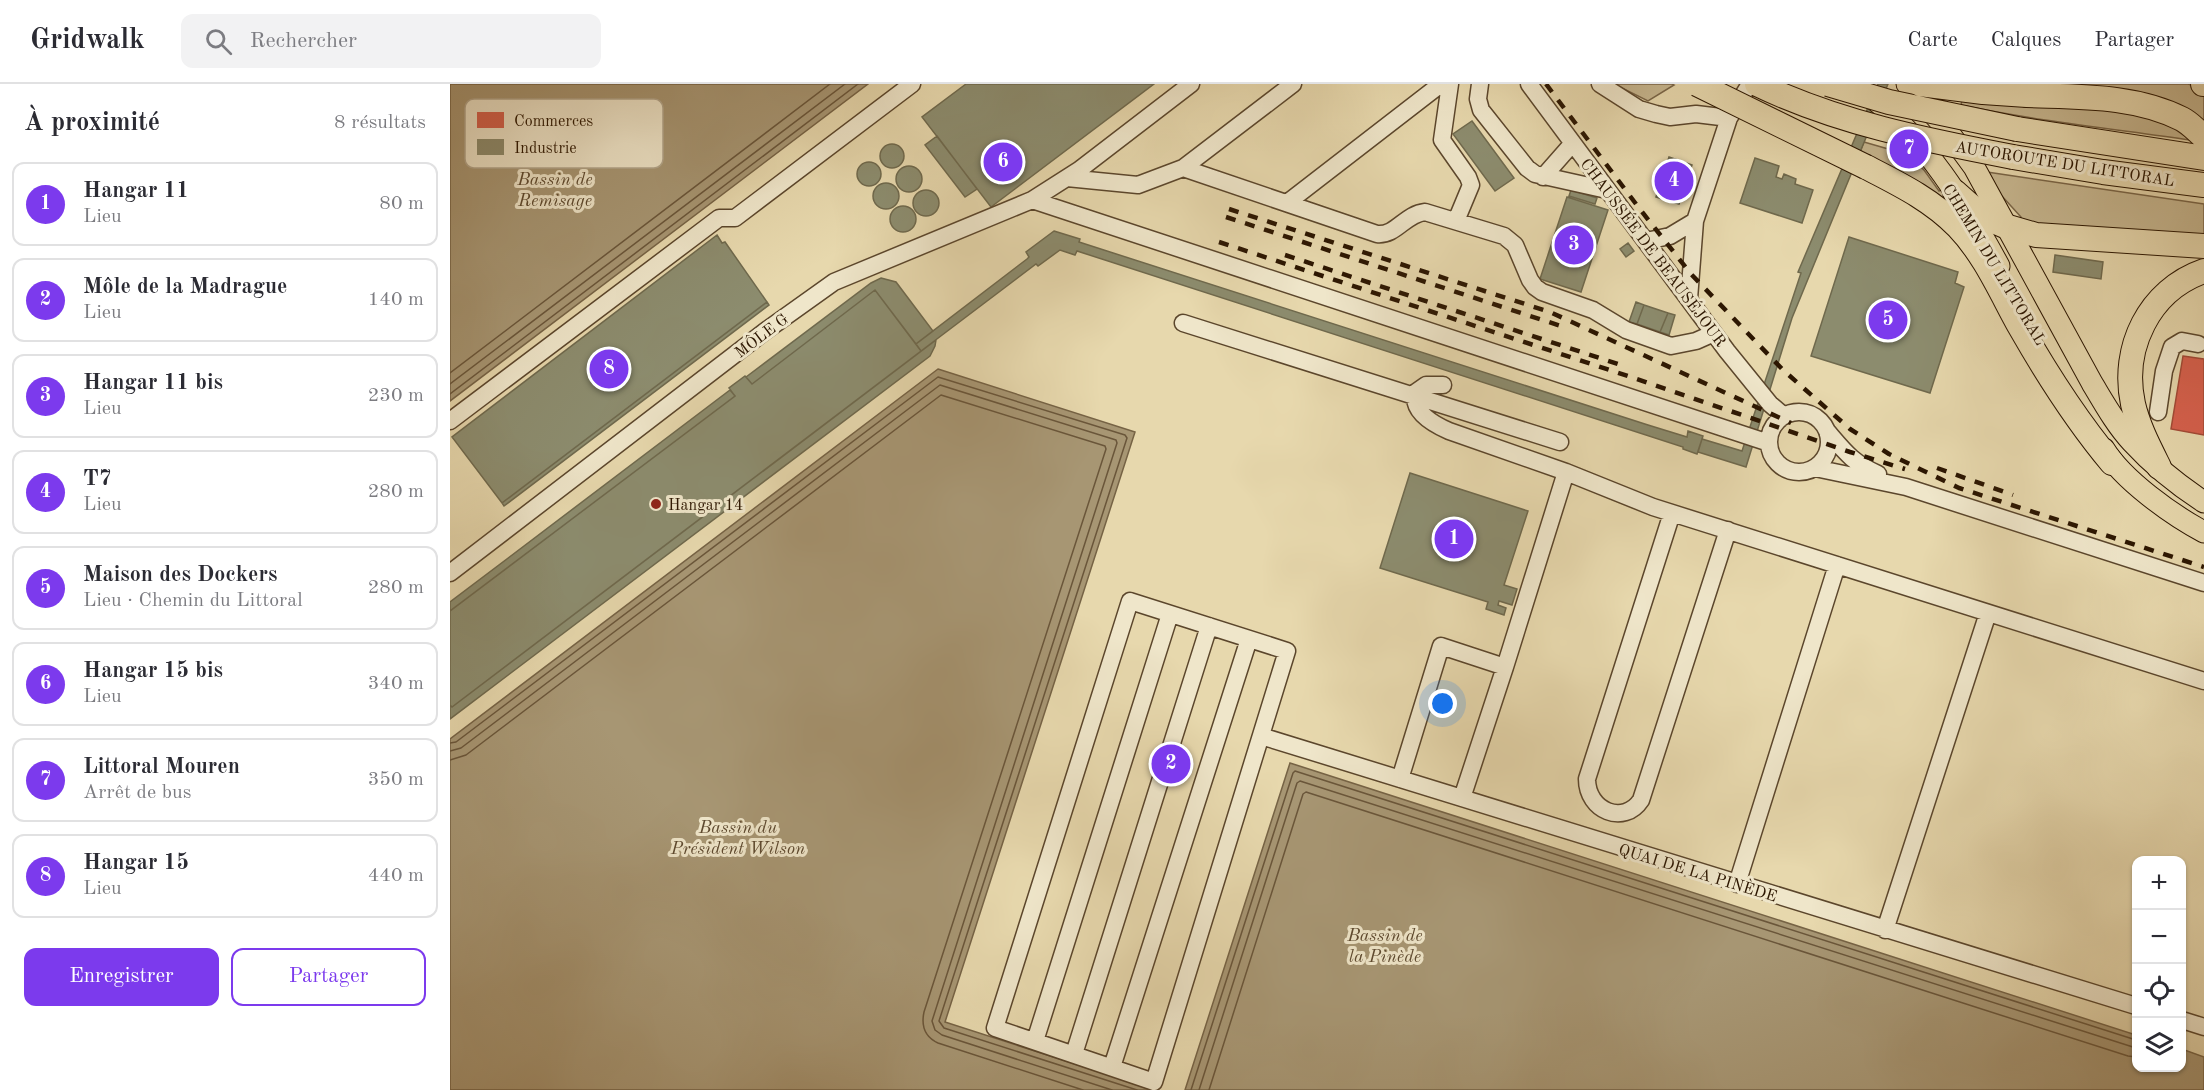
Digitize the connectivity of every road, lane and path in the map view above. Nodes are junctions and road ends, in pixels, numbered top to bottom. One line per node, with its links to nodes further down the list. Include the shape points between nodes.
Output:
1 (912, 84): 45 (street, via 735,218 719,218)
2 (1191, 84): 25 (street, MÔLE G)
3 (1293, 84): 23 (street)
4 (1441, 84): 30 (street)
5 (1450, 84): 31 (street, via 1442,140 1470,185)
6 (1480, 84): 24 (street, via 1481,110 1527,168)
7 (1528, 84): 21 (street, CHAUSSÉE DE BEAUSÉJOUR)
8 (1600, 84): 18 (street, via 1640,109 1656,114)
9 (1697, 84): 49 (highway, bridge, via 1909,189 1935,206 1967,238 2068,408)
10 (1716, 84): 18 (street)
11 (1722, 84): 19 (street)
12 (1750, 84): 19 (street)
13 (1757, 84): 26 (highway, AUTOROUTE DU LITTORAL, bridge, via 1833,116 1924,140 2103,172)
14 (1828, 84): 22 (highway, AUTOROUTE DU LITTORAL, bridge, via 1889,102 2017,129)
15 (1965, 84): 16 (highway)
16 (1908, 85): 17 (main road, via 1888,95); 20 (highway, bridge, via 2112,99 2184,120); 33 (main road, CHEMIN DU LITTORAL, via 1974,167)
17 (1863, 90): 28 (main road, CHEMIN DU LITTORAL, via 1912,136)
18 (1696, 114): 19 (street)
19 (1726, 118): 32 (street)
20 (2204, 137)
21 (1572, 144): 24 (street); 27 (street, CHAUSSÉE DE BEAUSÉJOUR)
22 (2204, 158)
23 (1183, 168): 25 (street, via 1138,185); 30 (street)
24 (1543, 177): 27 (street)
25 (1067, 178): 29 (street, MÔLE G)
26 (2203, 184)
27 (1607, 190): 34 (street, CHAUSSÉE DE BEAUSÉJOUR)
28 (1954, 192): 33 (highway, via 1982,216); 49 (main road, CHEMIN DU LITTORAL)
29 (1032, 200): 48 (street); 59 (street, MÔLE G, via 834,282)
30 (1287, 203): 31 (street, via 1377,234 1390,232 1418,213)
31 (1456, 221): 39 (street, via 1511,240 1535,287 1593,310 1626,330 1671,346)
32 (1695, 221): 34 (street, via 1670,236); 37 (street)
33 (2005, 226): 35 (highway, via 2036,235); 50 (main road, CHEMIN DU LITTORAL, via 2109,411 2131,441)
34 (1646, 241): 37 (street, CHAUSSÉE DE BEAUSÉJOUR)
35 (2204, 246)
36 (2204, 271): 50 (highway, via 2169,291 2152,309 2132,350 2133,404)
37 (1689, 298): 39 (street, CHAUSSÉE DE BEAUSÉJOUR)
38 (1183, 322): 42 (street)
39 (1714, 333): 44 (street, CHAUSSÉE DE BEAUSÉJOUR)
40 (2202, 339): 43 (street, via 2172,346)
41 (1443, 385): 42 (street, via 1426,385)
42 (1415, 396): 47 (street); 52 (street, via 1416,406 1441,428)
43 (2158, 412)
44 (1784, 416): 46 (street, via 1804,412 1814,416); 48 (street, via 1774,426)
45 (450, 421)
46 (1827, 431): 51 (street, via 1827,454); 53 (street, via 1860,467)
47 (1560, 442)
48 (1769, 443): 51 (street, via 1775,460 1789,470)
49 (2112, 463): 57 (main road, CHEMIN DU LITTORAL, via 2157,501)
50 (2159, 467): 54 (main road, CHEMIN DU LITTORAL)
51 (1815, 468): 53 (street)
52 (1566, 472): 55 (street); 65 (street)
53 (1906, 487): 60 (street)
54 (2204, 502)
55 (1672, 513): 56 (street); 56 (street, via 1587,779 1591,799 1606,811 1628,810 1641,800)
56 (1728, 530): 58 (street)
57 (2204, 532)
58 (1837, 565): 61 (street); 70 (street)
59 (450, 573)
60 (2204, 583)
61 (1988, 613): 66 (street); 71 (street)
62 (1170, 614): 63 (street); 75 (street); 75 (street, via 1130,601 1002,1005 995,1028)
63 (1209, 626): 64 (street); 76 (street)
64 (1249, 639): 67 (street, via 1287,651); 77 (street)
65 (1505, 667): 68 (street, via 1441,646); 69 (street)
66 (2204, 681)
67 (1261, 736): 68 (street, QUAI DE LA PINÈDE); 77 (street, via 1154,1082)
68 (1400, 779): 69 (street, QUAI DE LA PINÈDE)
69 (1462, 798): 70 (street, QUAI DE LA PINÈDE)
70 (1737, 884): 71 (street, QUAI DE LA PINÈDE)
71 (1885, 930): 72 (street, QUAI DE LA PINÈDE)
72 (2132, 1005)
73 (2186, 1022): 74 (street)
74 (2204, 1027)
75 (1035, 1041): 76 (street)
76 (1074, 1054): 77 (street)
77 (1112, 1067)

